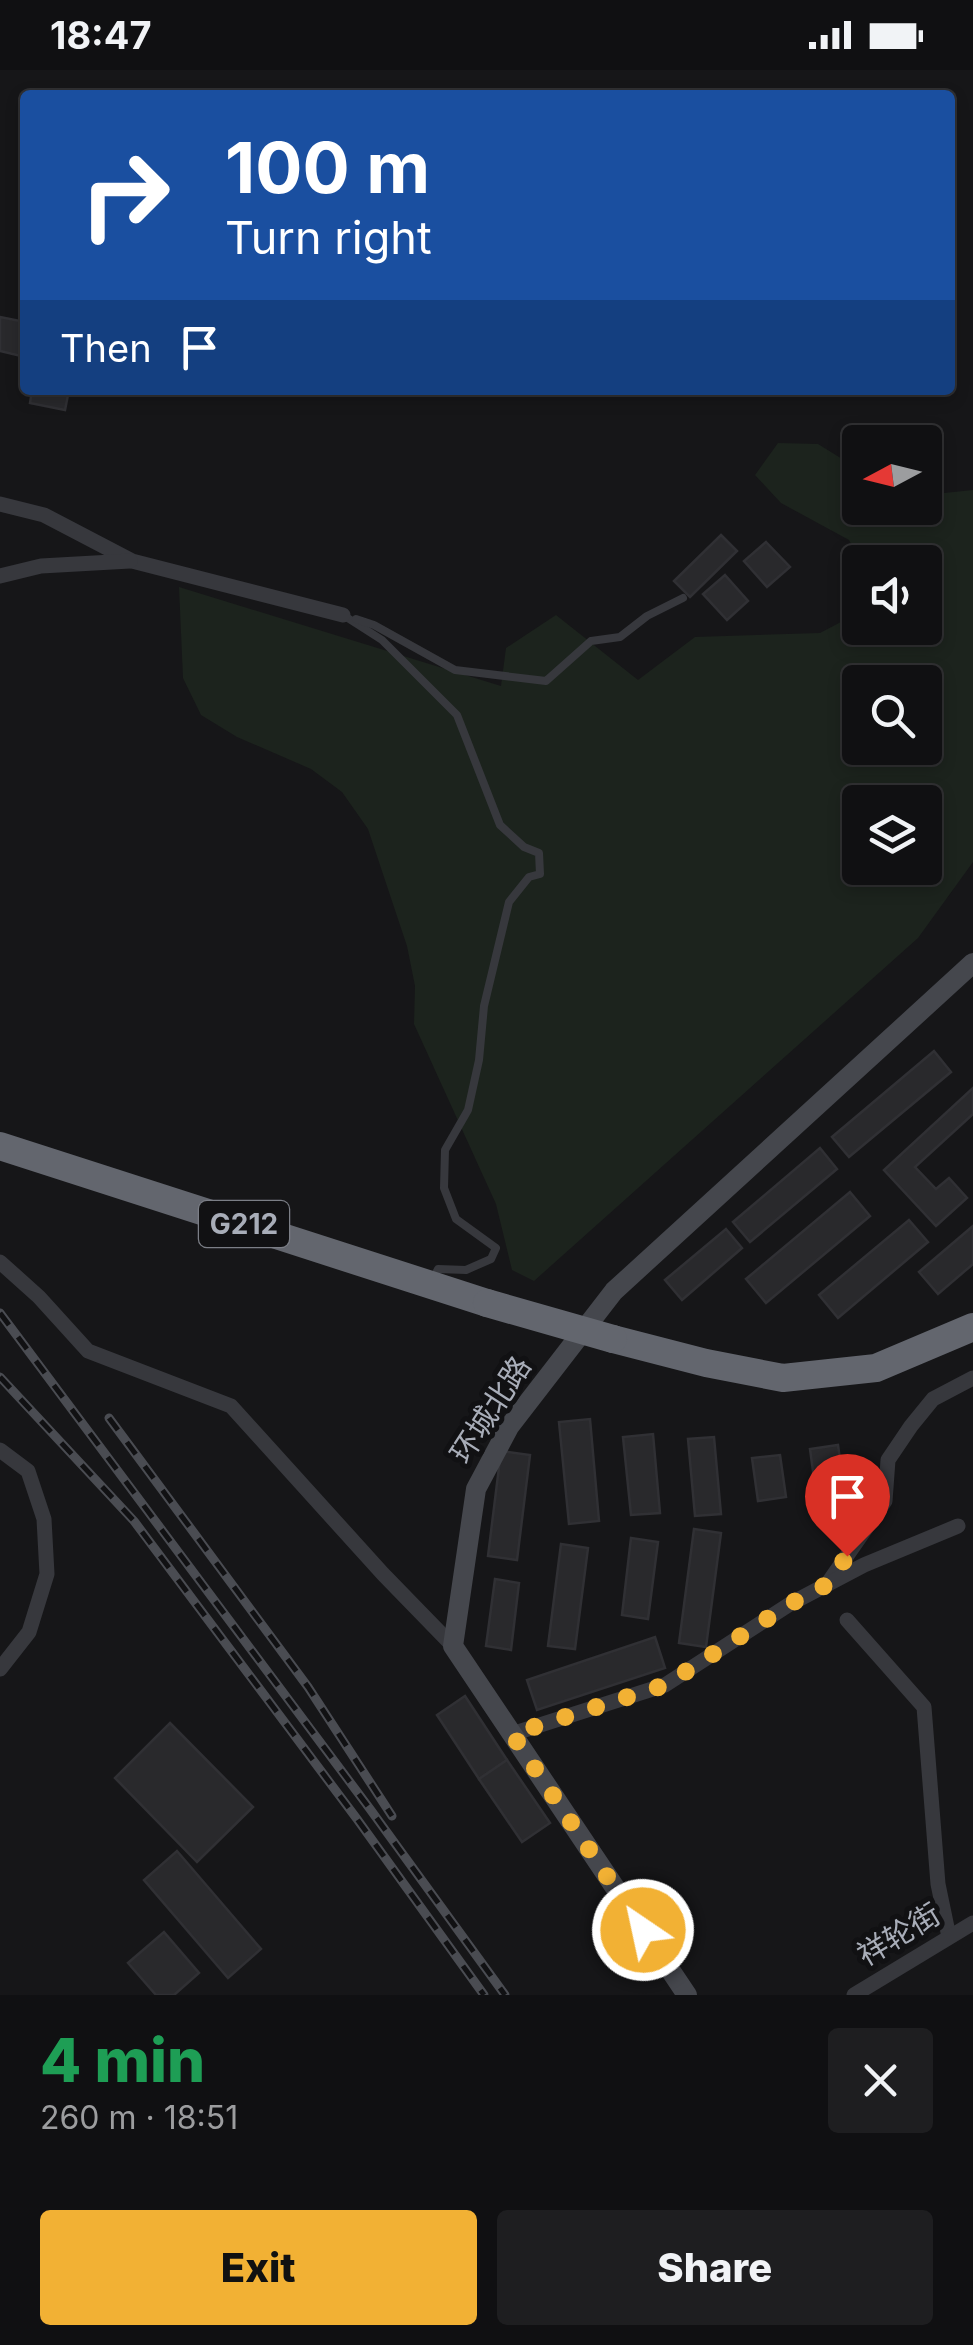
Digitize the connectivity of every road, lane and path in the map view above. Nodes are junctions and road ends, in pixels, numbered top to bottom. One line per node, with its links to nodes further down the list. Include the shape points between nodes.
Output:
1 (0, 504): 2 (street, via 44,514)
2 (132, 561): 3 (street, via 41,566); 5 (street)
3 (0, 576)
4 (682, 598): 5 (lane, via 620,636 592,641 546,680 455,670)
5 (342, 614): 9 (lane, via 382,640 456,715 500,825 540,852 542,864 540,874 528,878 509,902 468,1110 445,1150 444,1188 456,1219 496,1248 491,1259 466,1270 438,1270)
6 (973, 963): 16 (street, 环城北路, via 614,1291 509,1426 476,1489)
7 (0, 1146): 9 (highway, G212)
8 (0, 1262): 16 (street, via 88,1351 231,1406)
9 (430, 1284): 10 (highway, G212, bridge, via 613,1339 783,1378 876,1368)
10 (973, 1326)
11 (973, 1378): 14 (street, via 933,1399 888,1460 885,1502)
12 (0, 1450): 17 (street, via 28,1471 44,1519 48,1574 30,1632)
13 (958, 1526): 14 (street)
14 (828, 1584): 18 (street, via 665,1685)
15 (846, 1620): 20 (street, via 924,1706 938,1884)
16 (453, 1646): 18 (street)
17 (0, 1669)
18 (512, 1734): 21 (street)
19 (973, 1923): 20 (street, 祥轮街)
20 (949, 1937): 22 (street, 祥轮街)
21 (687, 1995)
22 (854, 1995)

